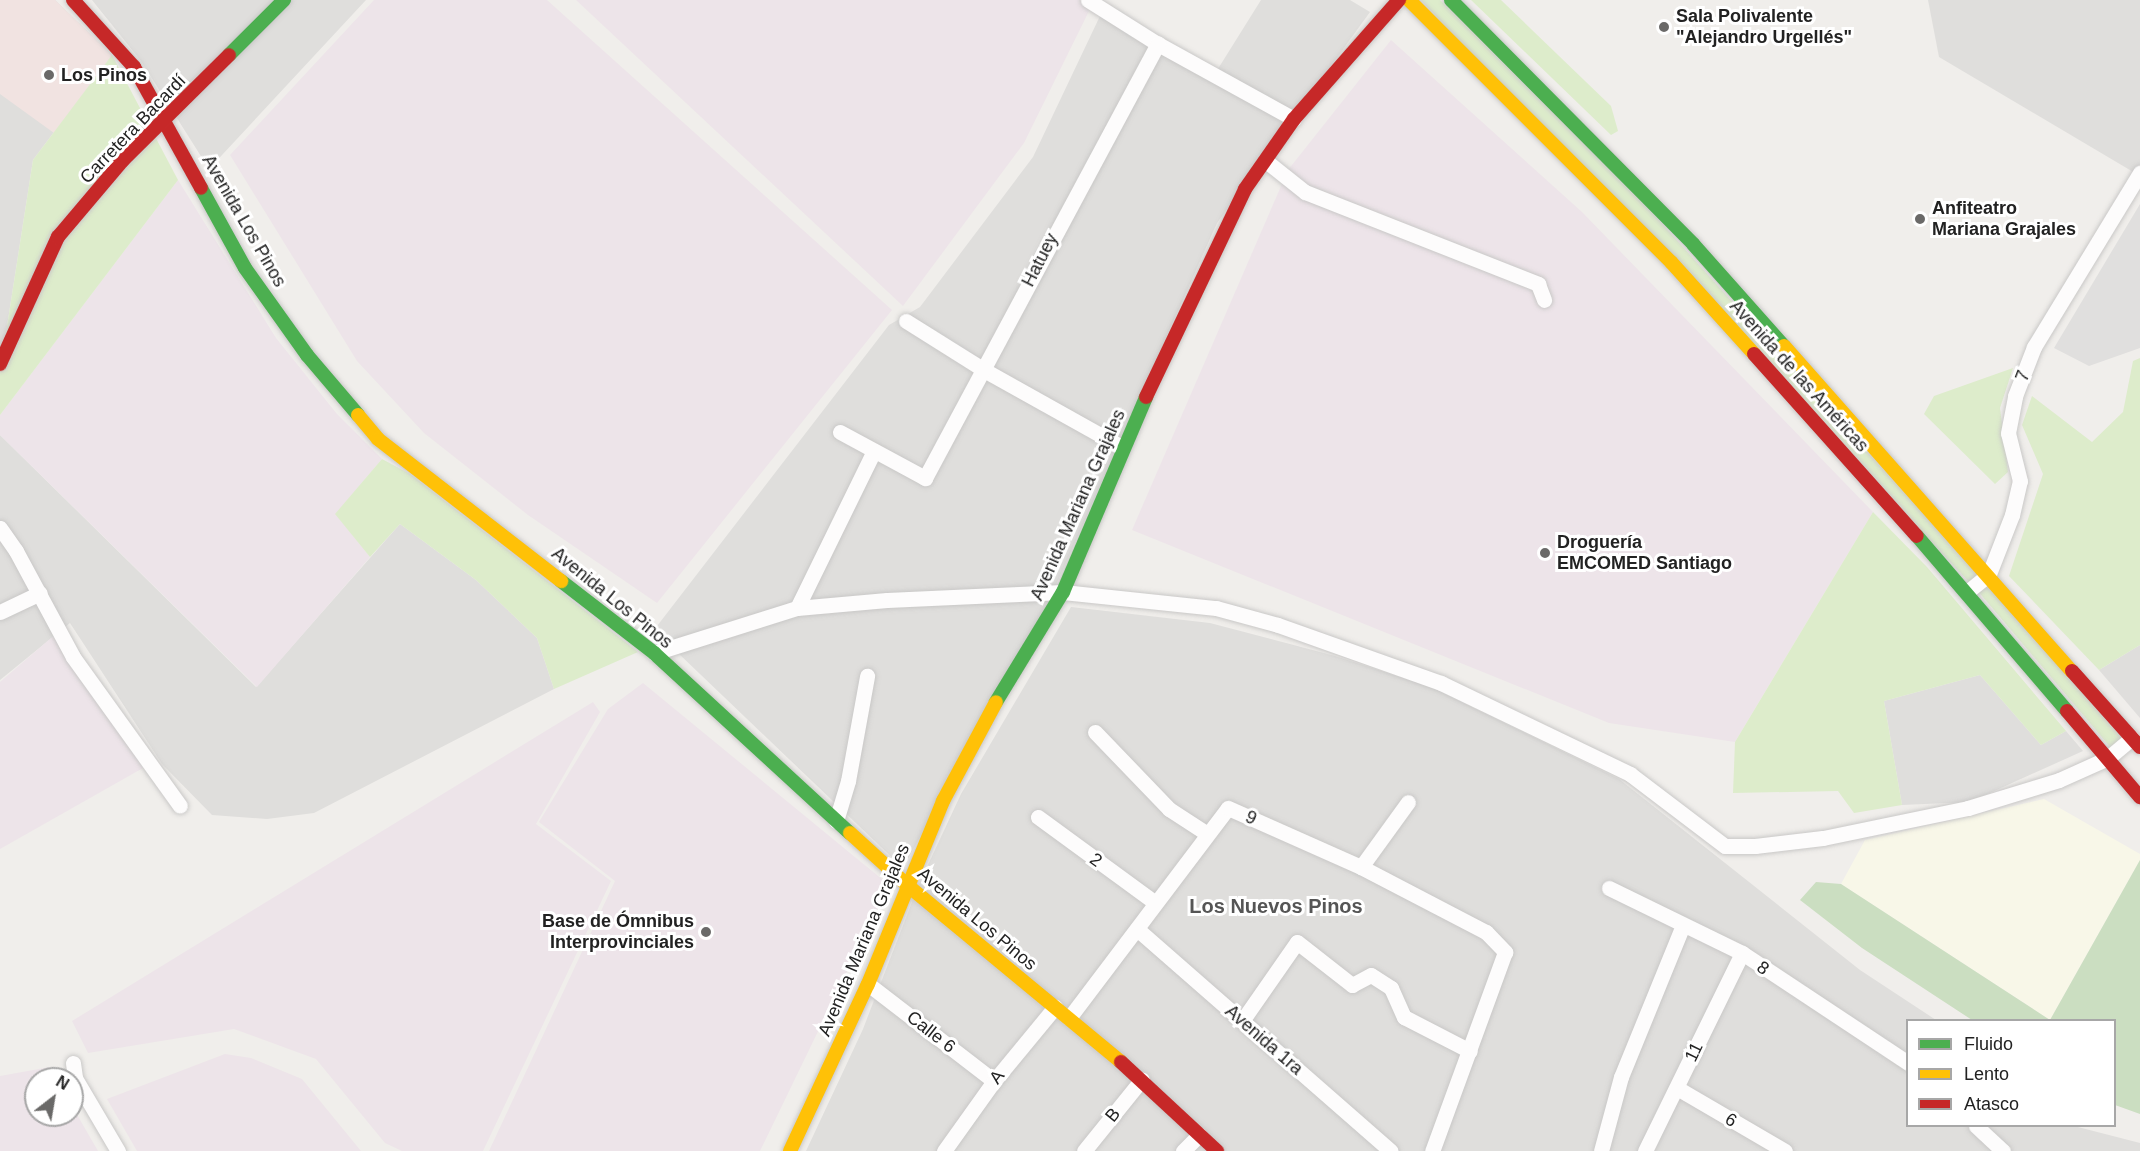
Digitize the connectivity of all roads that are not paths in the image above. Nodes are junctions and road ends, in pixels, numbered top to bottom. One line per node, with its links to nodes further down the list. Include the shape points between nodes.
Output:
1 (73, 0): 9 (street, Avenida Los Pinos, via 134,68)
2 (1088, 0): 7 (street)
3 (1399, 0): 8 (street, Avenida Mariana Grajales)
4 (1409, 0): 22 (street, Avenida de las Américas, via 1671,262)
5 (1452, 0): 20 (street, Avenida de las Américas, via 1693,244)
6 (275, 3): 9 (street, Carretera Bacardí)
7 (1158, 44): 8 (street); 15 (street, Hatuey, via 1058,223)
8 (1294, 119): 10 (street, Avenida Mariana Grajales)
9 (166, 121): 14 (street, Carretera Bacardí, via 123,160 58,237); 26 (street, Avenida Los Pinos, via 245,268 307,355 378,439)
10 (1266, 161): 12 (street, via 1305,192 1538,284); 17 (street, Avenida Mariana Grajales, via 1245,189)
11 (2140, 173): 20 (street, 7, via 2042,331 2015,396 2008,433 2019,481 2012,515)
12 (1544, 300)
13 (906, 321): 15 (street)
14 (0, 364)
15 (984, 370): 17 (street); 18 (street, Hatuey, via 925,478)
16 (840, 432): 18 (street)
17 (1122, 447): 21 (street, Avenida Mariana Grajales)
18 (873, 453): 24 (street)
19 (0, 528): 23 (street)
20 (1989, 574): 22 (street, 7); 29 (street, Avenida de las Américas)
21 (1063, 592): 24 (street); 30 (street, via 1216,608 1278,625 1442,683 1630,774 1725,846 1823,838 1968,808 2059,780); 38 (street, Avenida Mariana Grajales, via 984,722)
22 (1967, 592): 30 (street, Avenida de las Américas)
23 (39, 593): 25 (street); 33 (street, via 73,657)
24 (797, 608): 26 (street)
25 (0, 612)
26 (654, 653): 35 (street, Avenida Los Pinos)
27 (867, 676): 35 (street, via 848,781)
28 (1095, 732): 36 (street, via 1169,809)
29 (2136, 743): 30 (street)
30 (2108, 758): 31 (street, Avenida de las Américas)
31 (2140, 797)
32 (1408, 802): 37 (street)
33 (180, 806)
34 (1038, 817): 40 (street, 2)
35 (836, 820): 38 (street, Avenida Los Pinos)
36 (1206, 833): 37 (street, 9, via 1228,808); 40 (street, 9)
37 (1361, 867): 48 (street, 9, via 1486,932 1505,952)
38 (906, 884): 44 (street, Avenida Mariana Grajales); 45 (street, Avenida Los Pinos)
39 (1609, 888): 41 (street, 8)
40 (1154, 902): 42 (street, 9)
41 (1683, 925): 43 (street, 8); 64 (street, via 1621,1077)
42 (1137, 929): 46 (street, 9); 47 (street, Avenida 1ra)
43 (1742, 953): 49 (street, 8); 53 (street, 11)
44 (868, 984): 52 (street, Calle 6); 57 (street, Avenida Mariana Grajales)
45 (1055, 1007): 46 (street, Avenida Los Pinos); 52 (street, A)
46 (1070, 1018): 51 (street, Avenida Los Pinos)
47 (1242, 1021): 48 (street, via 1297,942 1352,985 1371,975 1391,988 1404,1017); 62 (street, Avenida 1ra)
48 (1470, 1051): 63 (street)
49 (1906, 1062)
50 (73, 1063): 56 (street, via 75,1078)
51 (1142, 1079): 55 (street, Avenida Los Pinos); 59 (street, B)
52 (994, 1081): 58 (street, A)
53 (1677, 1088): 65 (street, 11); 66 (street, 6)
54 (1978, 1127): 67 (street)
55 (1199, 1135): 60 (street); 61 (street, Avenida Los Pinos)
56 (118, 1151)
57 (790, 1151)
58 (944, 1151)
59 (1083, 1151)
60 (1183, 1151)
61 (1217, 1151)
62 (1391, 1151)
63 (1432, 1151)
64 (1601, 1151)
65 (1645, 1151)
66 (1785, 1151)
67 (2003, 1151)

